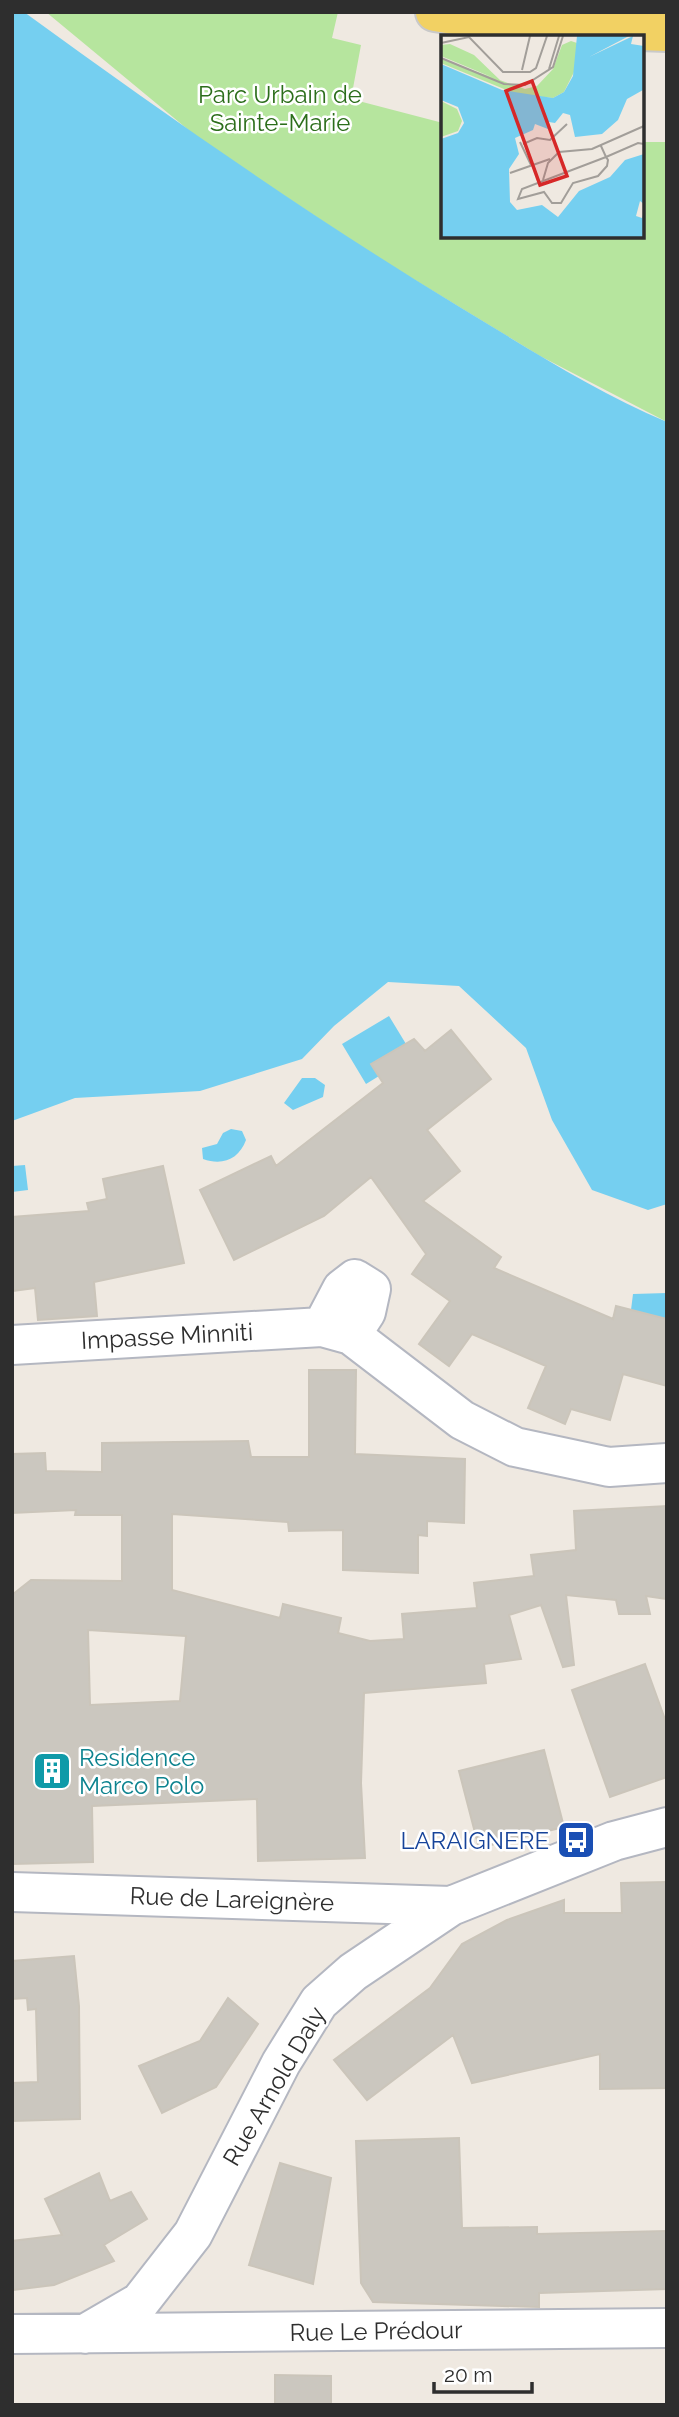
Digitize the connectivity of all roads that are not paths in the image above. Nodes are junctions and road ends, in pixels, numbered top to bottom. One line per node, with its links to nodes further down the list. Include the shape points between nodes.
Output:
1 (435, 12): 4 (main road, via 531,27)
2 (569, 12): 3 (main road)
3 (667, 15)
4 (667, 32)
5 (12, 1345): 6 (street, Impasse Minniti, via 336,1331 462,1420 516,1447 609,1467)
6 (667, 1463)
7 (667, 1827): 9 (street, Rue Arnold Daly, via 614,1841)
8 (12, 1892): 9 (street, Rue de Lareignère)
9 (451, 1906): 12 (street, Rue Arnold Daly, via 353,1972 319,2002 281,2063 192,2234 140,2302)
10 (667, 2328): 12 (street, Rue Le Prédour)
11 (12, 2334): 12 (street, Rue Le Prédour)
12 (85, 2334)

